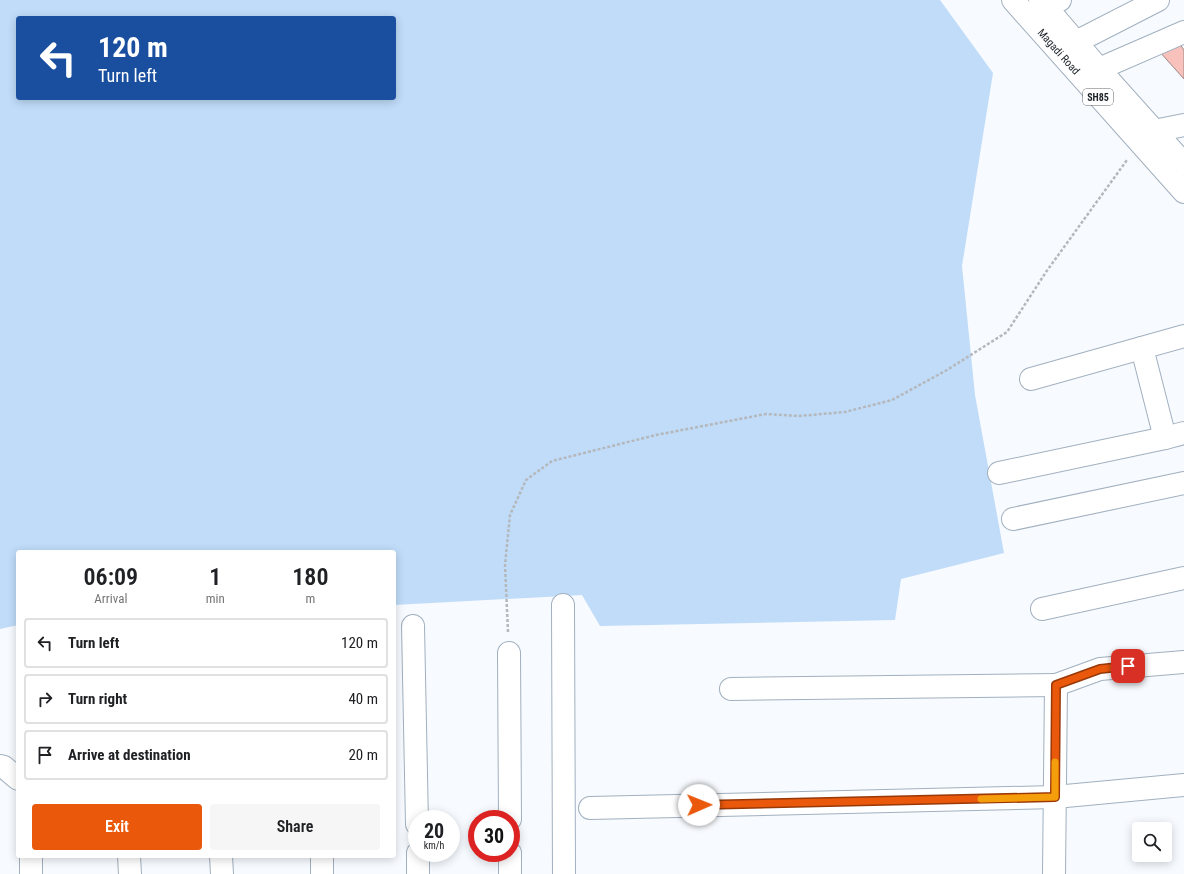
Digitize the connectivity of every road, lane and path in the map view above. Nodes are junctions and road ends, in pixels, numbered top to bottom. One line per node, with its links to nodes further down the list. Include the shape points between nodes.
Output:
1 (1013, 0): 8 (street, Magadi Road / SH85)
2 (1158, 0): 5 (street)
3 (1048, 2): 5 (street, Magadi Road / SH85)
4 (1184, 32): 6 (street)
5 (1076, 42): 6 (street, Magadi Road / SH85)
6 (1099, 69): 8 (street, Magadi Road / SH85)
7 (1184, 125): 8 (street)
8 (1147, 137): 9 (street, Magadi Road / SH85); 10 (street, Magadi Road / SH85); 22 (path, via 1116,173 1007,332 947,370 892,400 845,412 800,416 766,414 656,435 552,461 526,480 510,515 505,565)
9 (1184, 164)
10 (1184, 192)
11 (1184, 336): 12 (street)
12 (1142, 348): 13 (street); 14 (street)
13 (1031, 379)
14 (1175, 436): 15 (street)
15 (998, 473)
16 (1184, 483): 17 (street)
17 (1013, 519)
18 (1184, 578): 20 (street)
19 (563, 605): 45 (street)
20 (1042, 609)
21 (413, 626): 31 (street)
22 (509, 653): 32 (street)
23 (1184, 662): 24 (street, via 1100,669)
24 (1056, 685): 25 (street); 29 (street)
25 (731, 689)
26 (0, 766): 27 (street)
27 (16, 777)
28 (1184, 785): 29 (street)
29 (1055, 797): 30 (street); 46 (street)
30 (590, 808)
31 (417, 810)
32 (510, 810)
33 (31, 858): 39 (street)
34 (129, 858): 40 (street)
35 (221, 858): 41 (street)
36 (322, 858): 42 (street)
37 (418, 862): 43 (street)
38 (510, 862): 44 (street)
39 (31, 874)
40 (130, 874)
41 (222, 874)
42 (322, 874)
43 (418, 874)
44 (510, 874)
45 (564, 874)
46 (1054, 874)

